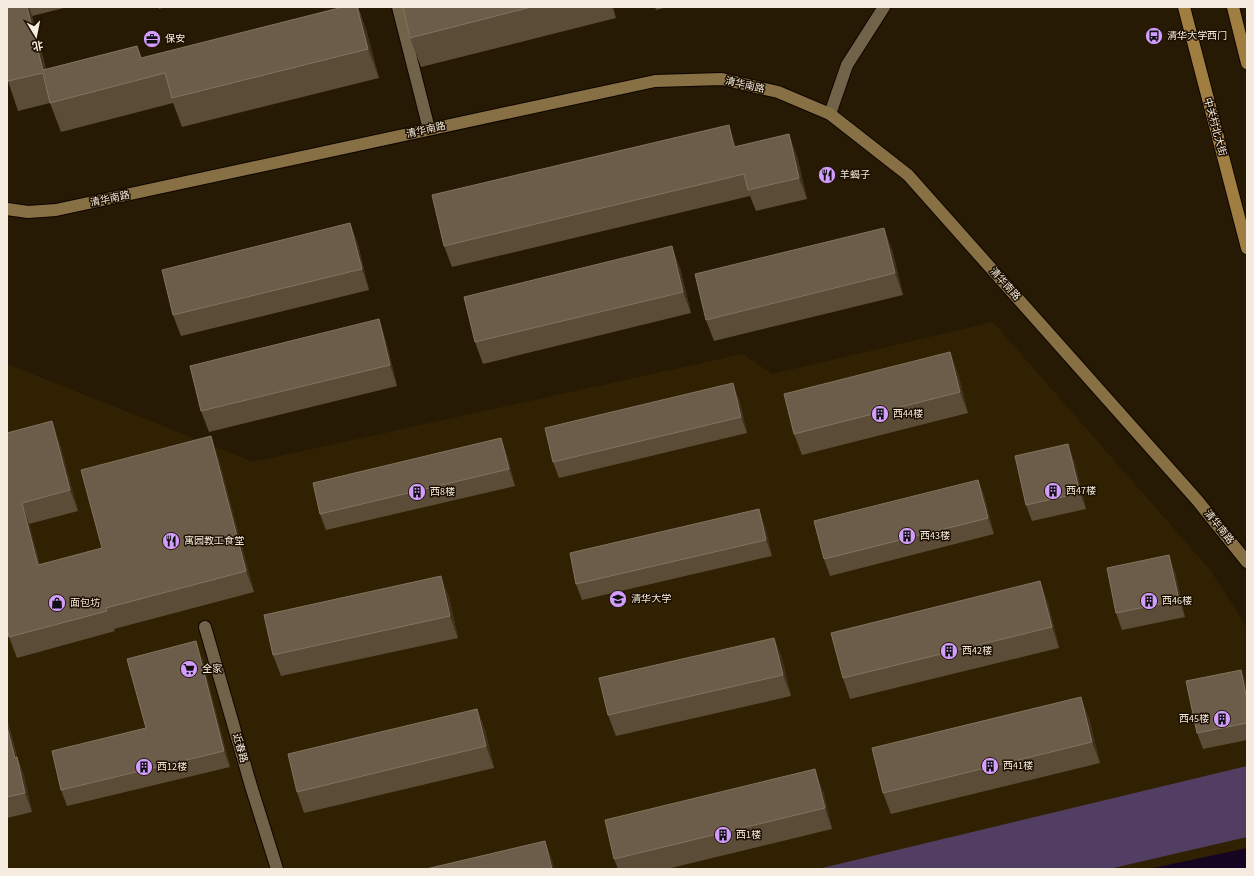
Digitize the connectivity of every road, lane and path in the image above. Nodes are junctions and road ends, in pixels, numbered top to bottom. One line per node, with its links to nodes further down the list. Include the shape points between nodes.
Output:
1 (398, 7): 7 (street)
2 (884, 7): 6 (street, via 847,65)
3 (1184, 7): 9 (main road, 中关村北大街)
4 (1233, 7): 5 (main road)
5 (1247, 63)
6 (830, 114): 7 (street, 清华南路, via 778,92 722,79 656,81); 10 (street, 清华南路, via 908,175 1192,494)
7 (429, 129): 8 (street, 清华南路, via 56,210 28,212)
8 (7, 209)
9 (1247, 248)
10 (1227, 537): 11 (street); 12 (street, 清华南路)
11 (1247, 551)
12 (1247, 562)
13 (204, 627): 14 (street, 近春路)
14 (277, 869)

